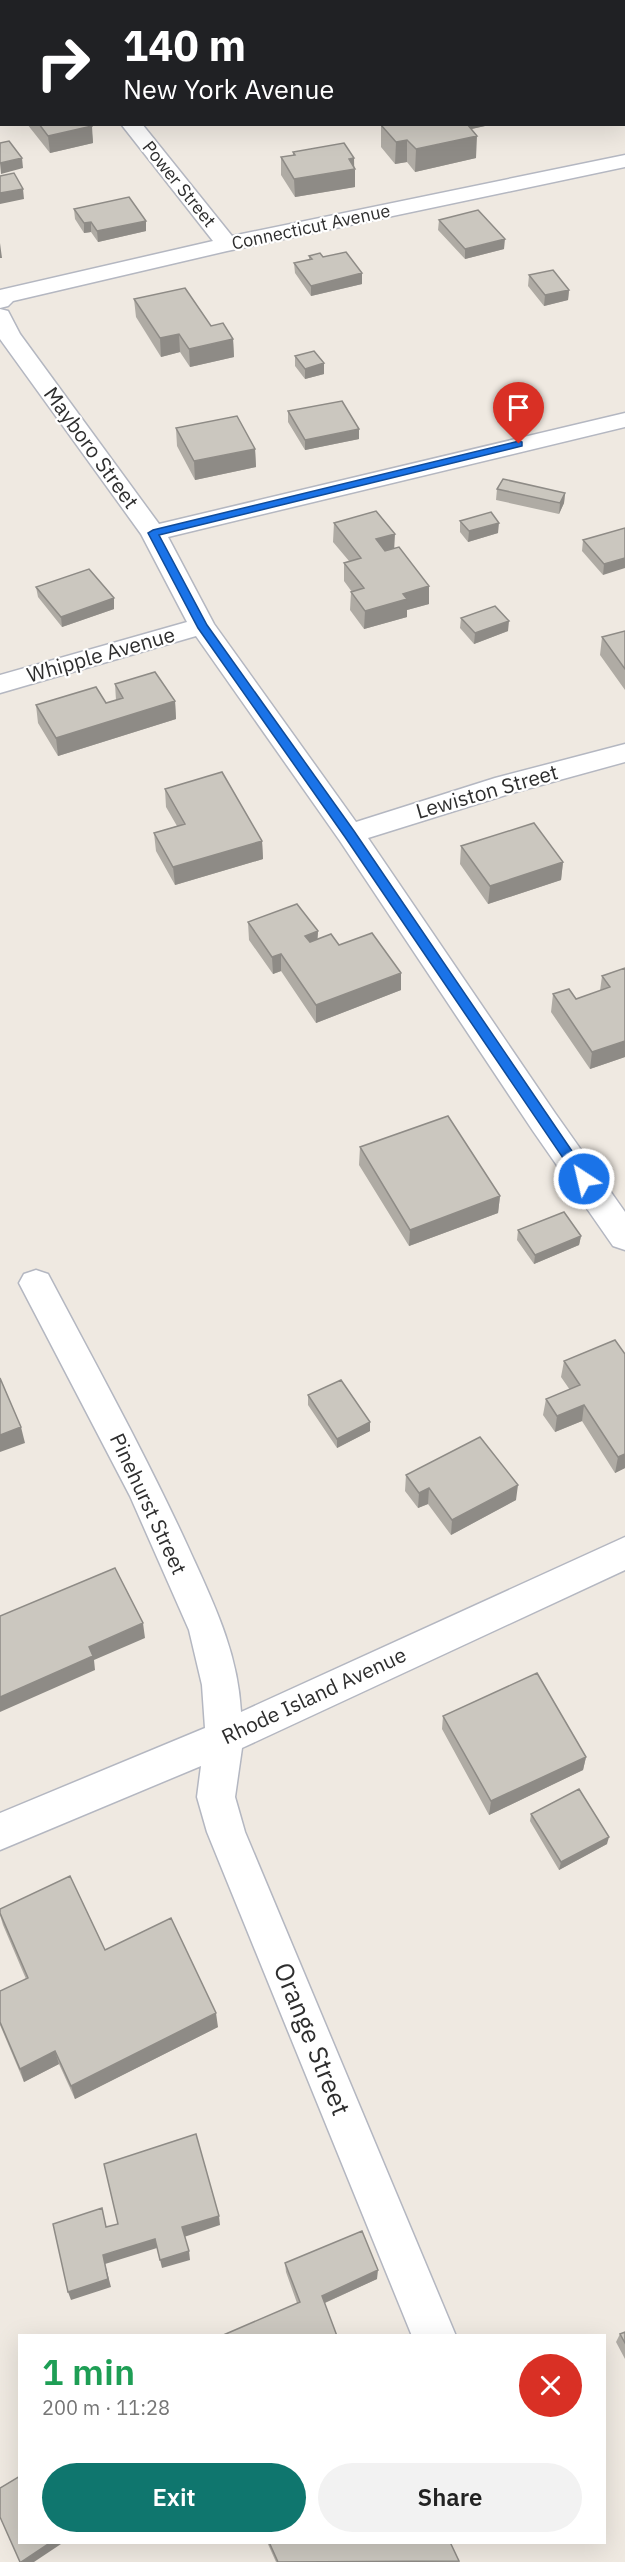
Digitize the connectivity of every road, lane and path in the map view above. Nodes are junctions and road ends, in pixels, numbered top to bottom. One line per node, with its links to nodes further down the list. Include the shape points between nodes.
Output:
1 (133, 126): 3 (street, Power Street)
2 (625, 161): 3 (street, Connecticut Avenue)
3 (226, 244): 4 (street, Connecticut Avenue, via 6,296)
4 (0, 301)
5 (0, 316): 7 (street, Mayboro Street, via 9,335)
6 (625, 420): 7 (street)
7 (153, 533): 8 (street, Mayboro Street)
8 (202, 626): 9 (street, Whipple Avenue); 11 (street, Mayboro Street)
9 (0, 684)
10 (625, 753): 11 (street, Lewiston Street, via 505,785)
11 (350, 834): 12 (street, Mayboro Street)
12 (625, 1237)
13 (36, 1283): 15 (street, Pinehurst Street, via 145,1491 207,1630 221,1685)
14 (625, 1554): 15 (street, Rhode Island Avenue)
15 (224, 1738): 16 (street, Rhode Island Avenue); 17 (street, Orange Street, via 216,1797 226,1832)
16 (0, 1832)
17 (433, 2334)

